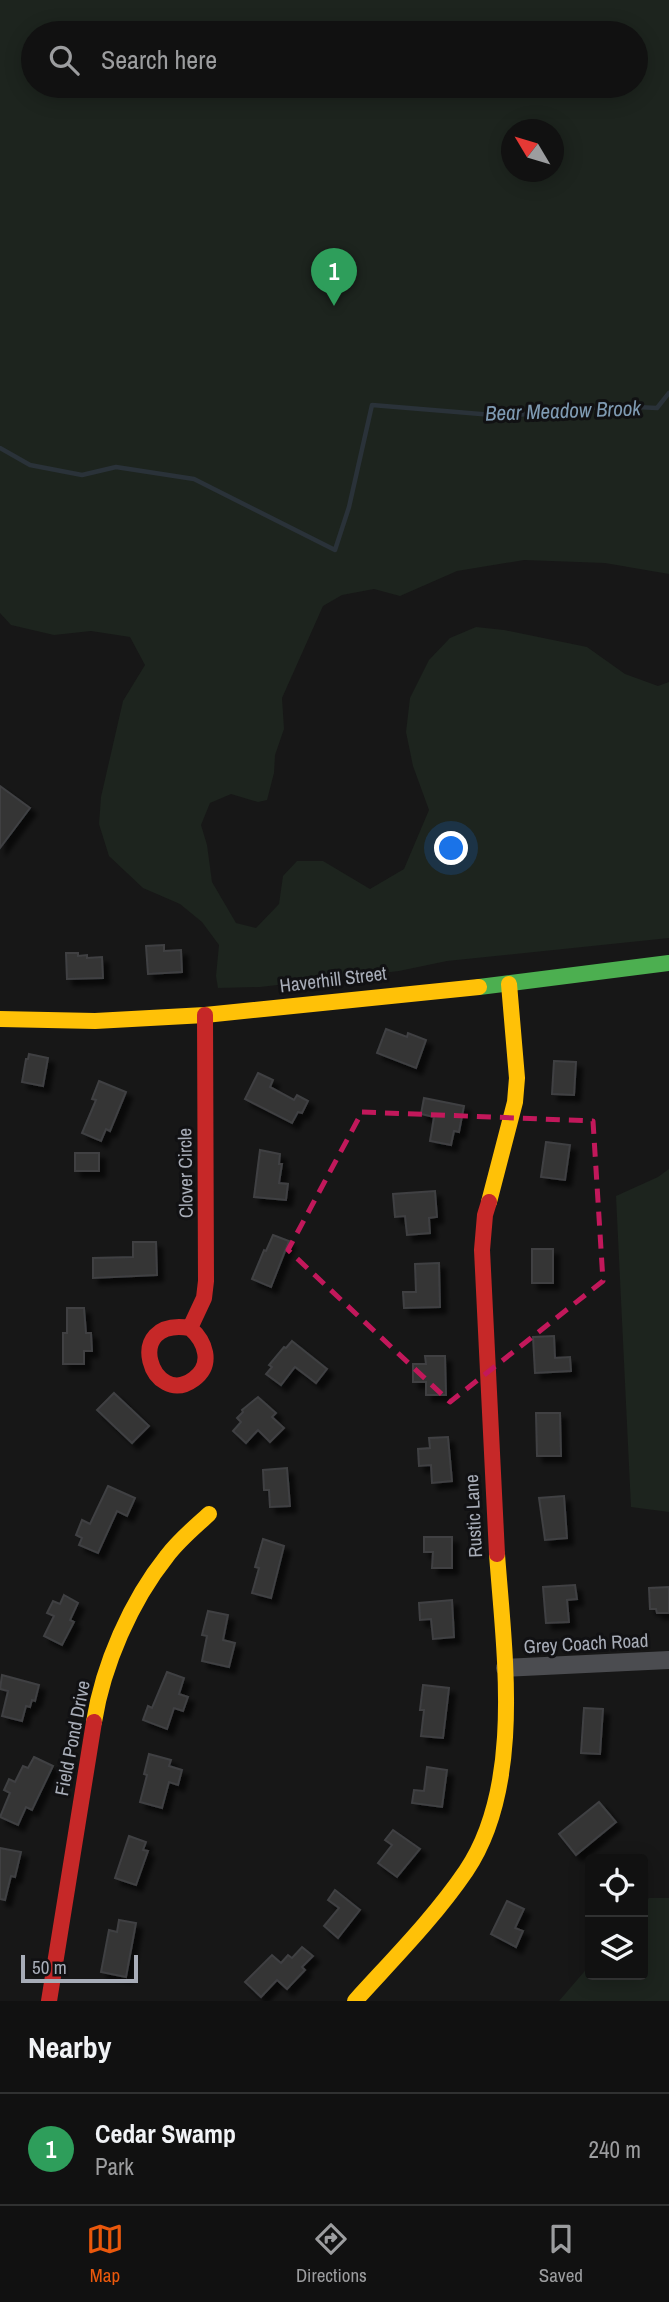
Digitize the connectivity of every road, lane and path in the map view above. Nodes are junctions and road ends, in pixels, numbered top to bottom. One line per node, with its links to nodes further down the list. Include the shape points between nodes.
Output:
1 (669, 963): 2 (street, Haverhill Street)
2 (509, 984): 3 (street, Haverhill Street); 8 (street, Rustic Lane, via 515,1102 485,1215 482,1250)
3 (205, 1015): 4 (street, Haverhill Street, via 95,1021); 5 (street, Clover Circle, via 207,1258 204,1298)
4 (0, 1018)
5 (190, 1328)
6 (209, 1514): 9 (street, Field Pond Drive, via 175,1547 151,1580 106,1673 96,1710)
7 (669, 1660): 8 (street, Grey Coach Road)
8 (505, 1668): 10 (street, Rustic Lane, via 505,1751 495,1802 478,1850 451,1892)
9 (49, 2001)
10 (355, 2001)

